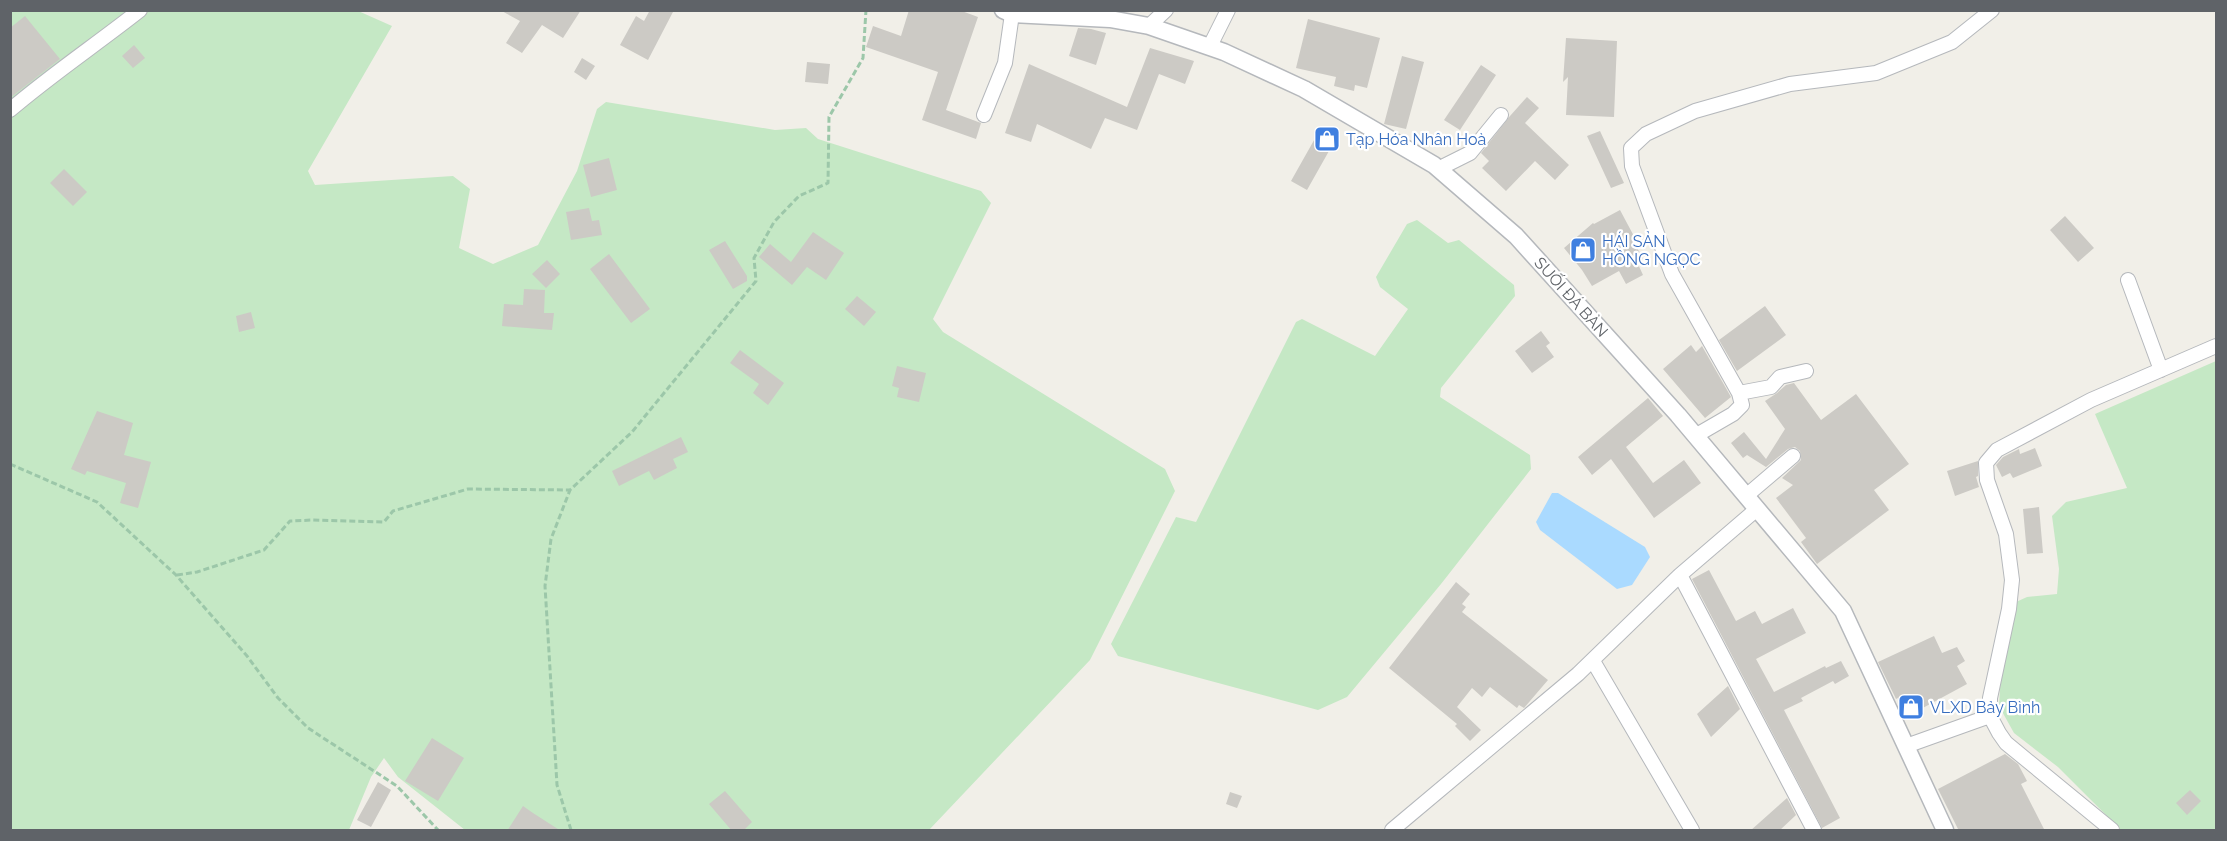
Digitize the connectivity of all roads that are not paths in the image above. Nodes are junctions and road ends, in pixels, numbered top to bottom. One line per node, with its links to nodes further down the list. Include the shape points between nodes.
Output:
1 (140, 10): 8 (street)
2 (1166, 10): 6 (street)
3 (1228, 10): 7 (street)
4 (1992, 10): 16 (street, via 1952,42 1876,73 1790,84 1695,111 1646,134 1631,148 1632,166 1672,274)
5 (1008, 12): 6 (street, SUỐI ĐÁ BÀN, via 1110,19); 10 (street, via 1005,63)
6 (1149, 26): 7 (street, SUỐI ĐÁ BÀN)
7 (1210, 46): 11 (street, SUỐI ĐÁ BÀN, via 1304,89)
8 (10, 110)
9 (1501, 115): 11 (street, via 1470,153)
10 (984, 116)
11 (1438, 169): 17 (street, SUỐI ĐÁ BÀN, via 1516,236)
12 (2128, 280): 14 (street)
13 (2217, 346): 14 (street)
14 (2162, 370): 22 (street, via 2091,400 1997,450 1986,463 1987,480 2006,534 2012,580)
15 (1806, 371): 16 (street, via 1780,377 1771,387)
16 (1739, 393): 17 (street, via 1742,405 1733,414)
17 (1695, 436): 19 (street, SUỐI ĐÁ BÀN)
18 (1793, 456): 19 (street)
19 (1752, 502): 20 (street); 23 (street, SUỐI ĐÁ BÀN, via 1843,611)
20 (1680, 575): 21 (street); 26 (street)
21 (1593, 661): 24 (street); 25 (street)
22 (1990, 716): 23 (street); 28 (street, via 2006,743)
23 (1906, 746): 27 (street, SUỐI ĐÁ BÀN)
24 (1392, 831)
25 (1692, 831)
26 (1814, 831)
27 (1945, 831)
28 (2112, 831)

